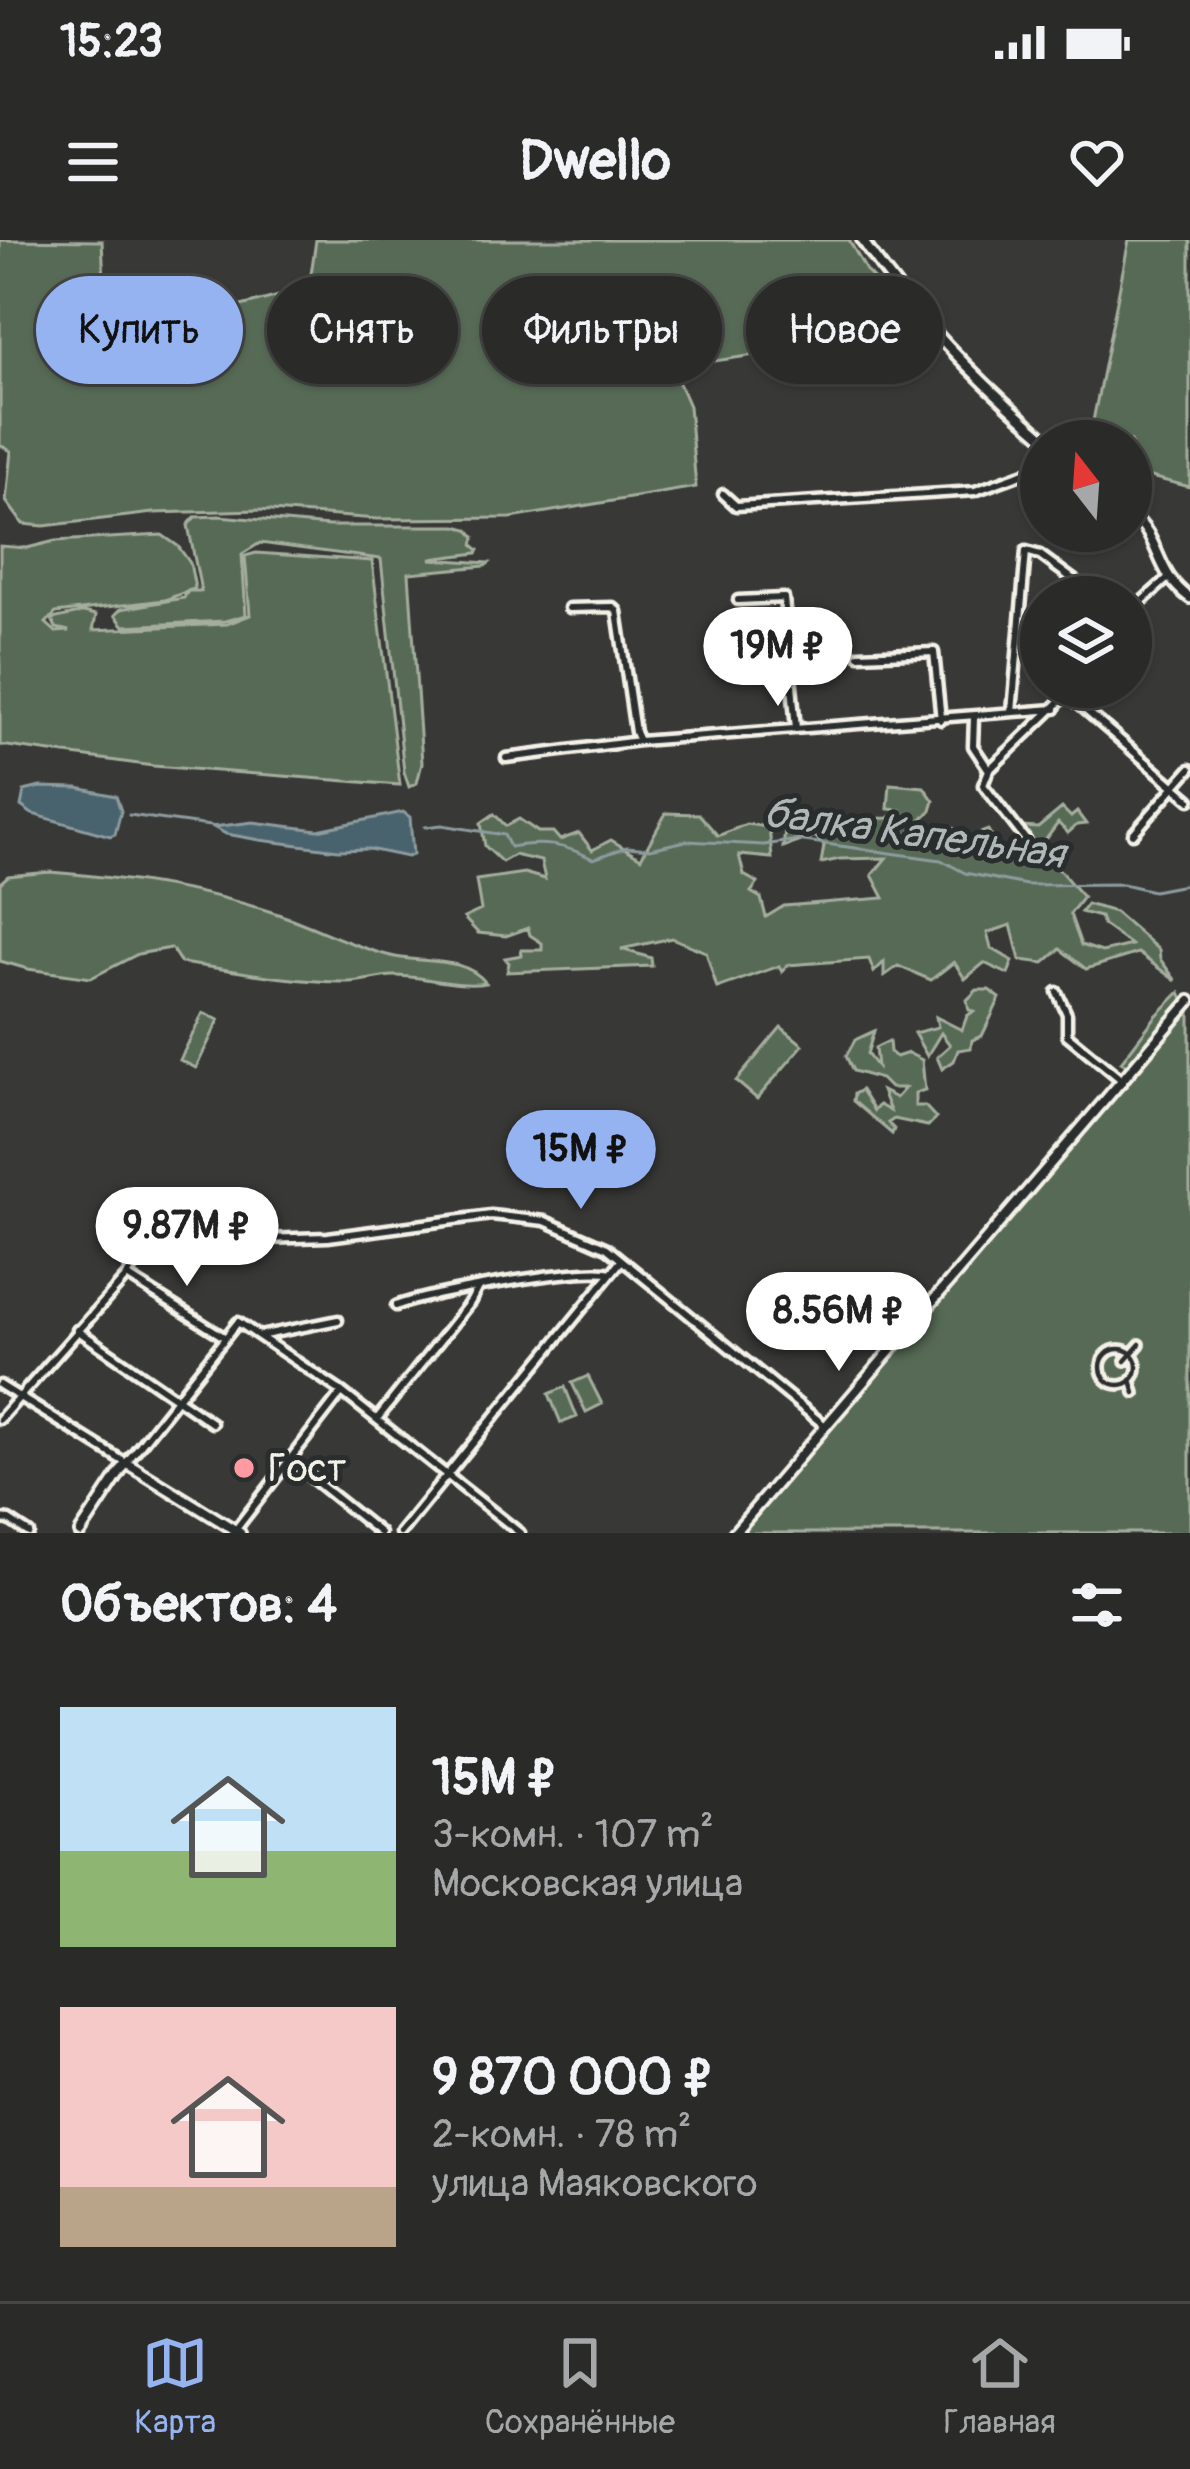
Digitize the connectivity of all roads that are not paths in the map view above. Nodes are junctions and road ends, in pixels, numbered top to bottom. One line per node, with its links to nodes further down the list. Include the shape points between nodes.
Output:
1 (862, 240): 2 (street, via 929,329)
2 (1023, 420)
3 (1020, 475): 4 (street, via 974,491 736,506)
4 (723, 494)
5 (1152, 539): 8 (street)
6 (1024, 576): 7 (street, via 1026,551)
7 (1068, 576)
8 (1168, 579): 9 (street); 10 (street)
9 (1152, 592)
10 (1190, 598)
11 (738, 600): 20 (street, via 784,598)
12 (569, 608): 21 (street, via 617,611)
13 (1020, 620): 17 (street)
14 (859, 655): 19 (street, via 934,652)
15 (1083, 708): 25 (street)
16 (1055, 710): 17 (street); 24 (street)
17 (1012, 712): 18 (street)
18 (974, 718): 19 (street); 24 (street, via 974,746)
19 (941, 720): 20 (street)
20 (796, 729): 21 (street)
21 (639, 741): 22 (street)
22 (506, 758)
23 (1190, 769): 25 (street)
24 (989, 770): 28 (street, via 983,785)
25 (1174, 788): 26 (street); 27 (street)
26 (1190, 800)
27 (1133, 834)
28 (1027, 840)
29 (1058, 992): 31 (street, via 1067,1035)
30 (1190, 1001): 31 (street)
31 (1123, 1081): 62 (street)
32 (262, 1239): 34 (street, via 518,1216 592,1239)
33 (147, 1242): 36 (street)
34 (622, 1260): 35 (street); 62 (street)
35 (611, 1273): 37 (street); 65 (street)
36 (127, 1276): 40 (street); 42 (street)
37 (477, 1289): 38 (street); 60 (street)
38 (396, 1306)
39 (338, 1321): 41 (street)
40 (77, 1330): 57 (street); 58 (street)
41 (259, 1336): 42 (street, via 238,1322); 55 (street)
42 (224, 1337): 58 (street)
43 (1100, 1343): 45 (street)
44 (1140, 1344): 46 (street)
45 (1110, 1351): 46 (street); 48 (street)
46 (1132, 1354): 47 (street); 52 (street, via 1137,1367)
47 (1125, 1361)
48 (1101, 1364): 49 (street); 51 (street)
49 (1111, 1365)
50 (1122, 1375): 52 (street)
51 (1108, 1381): 52 (street); 54 (street)
52 (1128, 1382): 56 (street)
53 (0, 1385): 57 (street)
54 (1099, 1390)
55 (342, 1392): 60 (street); 63 (street)
56 (1135, 1393)
57 (18, 1398): 59 (street); 64 (street)
58 (176, 1399): 61 (street); 64 (street)
59 (0, 1419)
60 (377, 1419): 65 (street)
61 (212, 1423)
62 (824, 1425): 73 (street)
63 (289, 1459): 67 (street); 70 (street)
64 (125, 1463): 67 (street); 69 (street)
65 (448, 1473): 71 (street); 72 (street)
66 (0, 1519): 68 (street)
67 (236, 1532)
68 (29, 1533)
69 (80, 1533)
70 (380, 1533)
71 (400, 1533)
72 (520, 1533)
73 (734, 1533)

